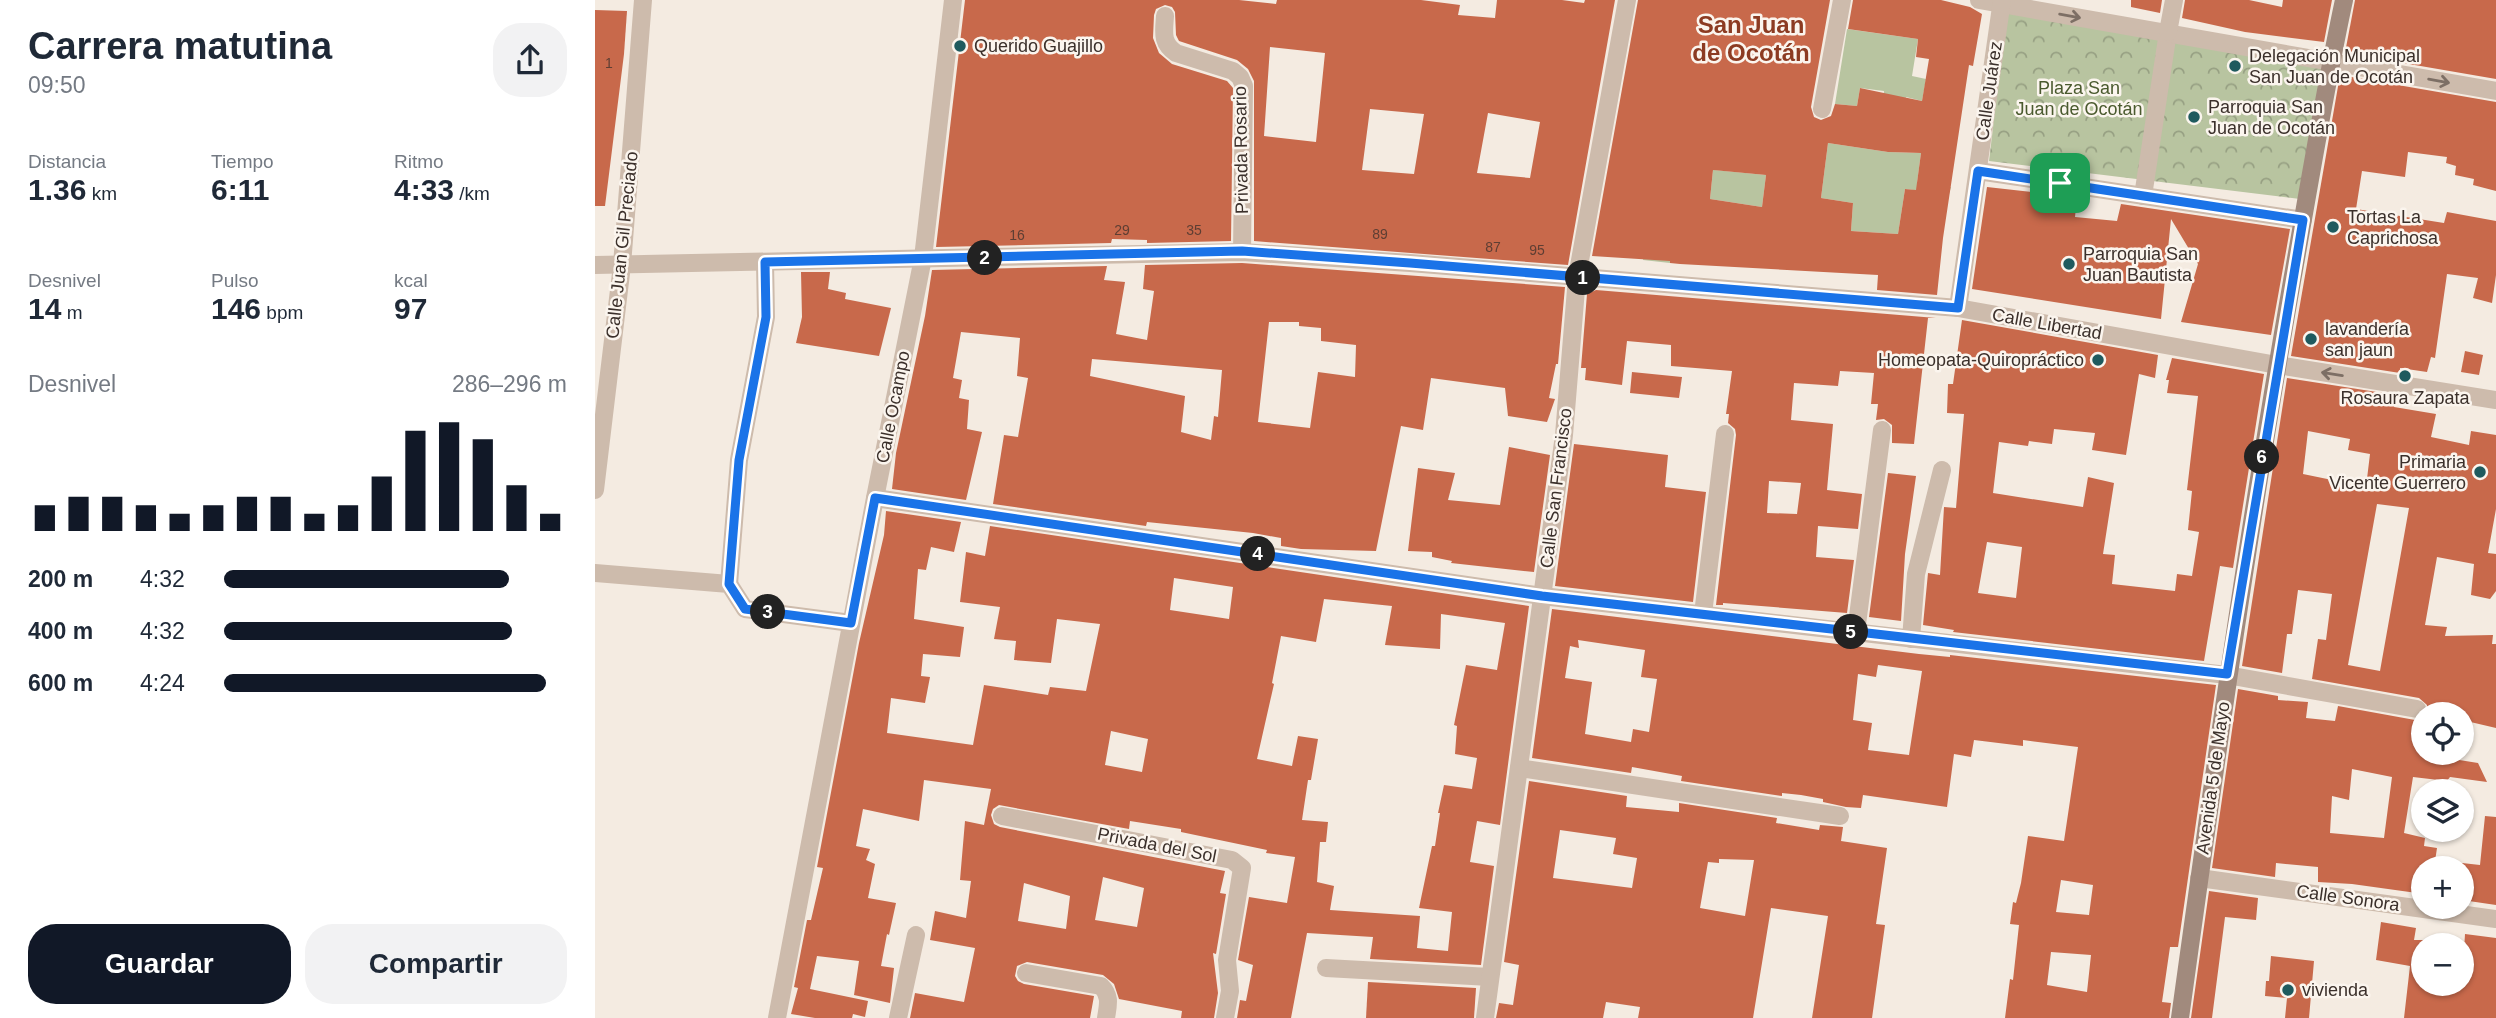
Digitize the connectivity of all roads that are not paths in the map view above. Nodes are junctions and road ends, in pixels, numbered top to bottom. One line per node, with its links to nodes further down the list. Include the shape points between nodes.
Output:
1 (643, 0): 21 (street, Calle Juan Gil Preciado)
2 (953, 0): 18 (street, Calle Ocampo)
3 (1627, 0): 22 (street, Calle San Francisco)
4 (1842, 0): 13 (street)
5 (1979, 0): 8 (street)
6 (2174, 0): 10 (street)
7 (2344, 0): 11 (main road, Avenida 5 de Mayo)
8 (2001, 2): 10 (street, one-way to 10); 14 (street, Calle Juárez)
9 (1165, 16): 17 (street, Privada Rosario, via 1167,48 1233,71 1244,86)
10 (2168, 32): 11 (street); 15 (street)
11 (2330, 61): 12 (street, one-way to 12); 16 (main road, Avenida 5 de Mayo)
12 (2496, 91)
13 (1822, 109)
14 (1978, 171): 15 (street); 23 (street, Calle Juárez)
15 (2143, 196): 16 (street)
16 (2303, 220): 24 (main road, Avenida 5 de Mayo)
17 (1242, 251): 18 (street, Calle Libertad); 22 (street, Calle Libertad)
18 (923, 258): 19 (street, Calle Libertad); 30 (street, Calle Ocampo)
19 (765, 262): 21 (street, Calle Libertad); 32 (street, via 766,317 739,460)
20 (595, 265): 21 (street, Calle Libertad)
21 (622, 265): 29 (street, Calle Juan Gil Preciado)
22 (1577, 277): 23 (street, Calle Libertad); 33 (street, Calle San Francisco, via 1564,435)
23 (1958, 308): 24 (street, Calle Libertad)
24 (2277, 365): 25 (street, Calle Libertad, one-way to 24); 38 (main road, Avenida 5 de Mayo)
25 (2496, 400)
26 (1882, 430): 36 (street)
27 (1725, 434): 34 (street)
28 (1942, 470): 37 (street, via 1916,574)
29 (595, 490)
30 (875, 498): 33 (street); 35 (street, Calle Ocampo)
31 (595, 573): 32 (street)
32 (729, 584): 35 (street, via 745,609)
33 (1542, 596): 34 (street); 40 (street, Calle San Francisco)
34 (1703, 614): 36 (street)
35 (851, 623): 49 (street, Calle Ocampo)
36 (1856, 632): 37 (street)
37 (1911, 639): 38 (street)
38 (2227, 674): 39 (street); 43 (main road, Avenida 5 de Mayo)
39 (2411, 708)
40 (1519, 768): 42 (street); 48 (street, Calle San Francisco)
41 (1002, 816): 52 (street, Privada del Sol, via 1232,860 1243,868 1227,960 1230,991)
42 (1840, 816)
43 (2199, 878): 44 (street, Calle Sonora); 54 (main road, Avenida 5 de Mayo)
44 (2496, 919)
45 (916, 935): 50 (street)
46 (1326, 968): 48 (street)
47 (1026, 973): 51 (street, via 1101,986 1109,1002)
48 (1490, 977): 53 (street, Calle San Francisco)
49 (778, 1018)
50 (898, 1018)
51 (1106, 1018)
52 (1226, 1018)
53 (1485, 1018)
54 (2180, 1018)

